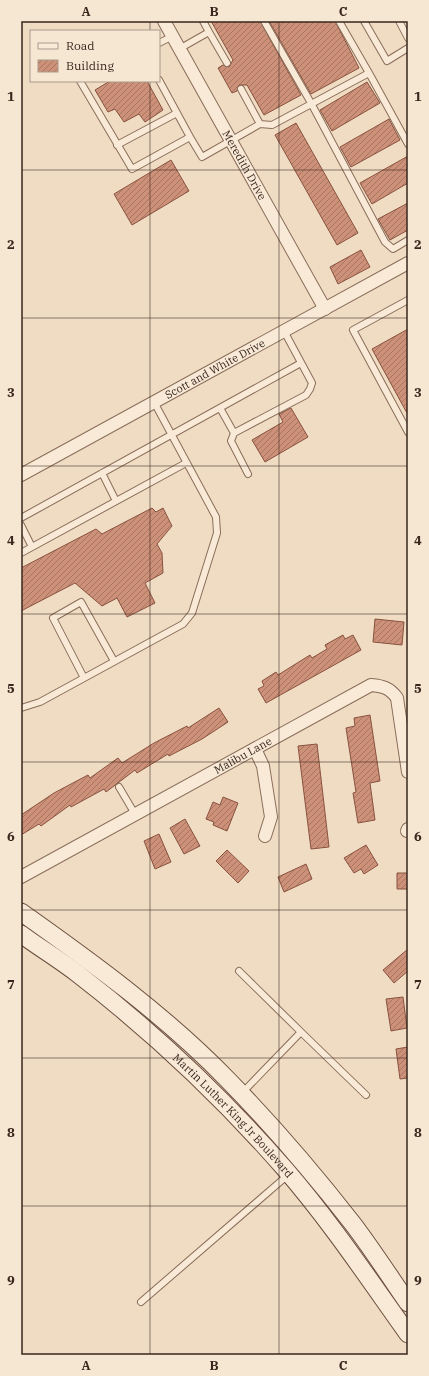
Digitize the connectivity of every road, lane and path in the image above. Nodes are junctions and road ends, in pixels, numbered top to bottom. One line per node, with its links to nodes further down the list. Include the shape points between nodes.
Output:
1 (164, 21): 8 (street, Meredith Drive)
2 (203, 21): 7 (lane)
3 (264, 21): 18 (lane)
4 (339, 21): 14 (lane)
5 (364, 21): 12 (lane, via 387,61)
6 (399, 21): 9 (lane)
7 (209, 32): 11 (lane); 13 (lane)
8 (173, 36): 10 (lane); 11 (street, Meredith Drive)
9 (408, 38)
10 (160, 42)
11 (179, 48): 22 (street, Meredith Drive)
12 (408, 48)
13 (227, 63)
14 (369, 73): 18 (lane); 23 (lane)
15 (81, 82): 24 (lane)
16 (160, 82): 19 (lane)
17 (241, 89): 20 (lane)
18 (311, 103): 20 (lane, via 272,125); 25 (lane, via 384,242 393,249)
19 (177, 113): 21 (lane); 24 (lane)
20 (260, 124): 22 (lane)
21 (190, 137): 22 (lane, via 202,157); 24 (lane, via 132,169)
22 (231, 141): 28 (street, Meredith Drive)
23 (408, 144)
24 (117, 145)
25 (408, 240)
26 (408, 263): 28 (street, Scott and White Drive)
27 (408, 300): 33 (lane, via 353,330)
28 (325, 309): 29 (street, Scott and White Drive)
29 (284, 331): 30 (lane); 31 (street, Scott and White Drive)
30 (301, 363): 32 (lane); 34 (lane, via 312,383 306,396)
31 (154, 402): 35 (lane); 39 (street, Scott and White Drive)
32 (220, 408): 34 (lane); 35 (lane)
33 (408, 432)
34 (234, 433): 38 (lane, via 230,441)
35 (171, 435): 36 (lane); 37 (lane)
36 (186, 463): 40 (lane); 45 (lane, via 216,517 217,524 217,533 192,613 183,624)
37 (102, 473): 40 (lane); 41 (lane)
38 (248, 474)
39 (21, 475)
40 (116, 501): 43 (lane)
41 (21, 518)
42 (21, 526): 43 (lane)
43 (32, 547): 44 (lane)
44 (21, 553)
45 (114, 662): 46 (lane); 46 (lane, via 81,602 54,618)
46 (84, 678): 47 (lane, via 40,702)
47 (21, 708)
48 (255, 749): 49 (street, Malibu Lane, via 371,685 384,686 397,698); 51 (street, Malibu Lane); 52 (street, via 263,766 271,817)
49 (408, 772)
50 (119, 786): 51 (lane)
51 (135, 814): 53 (street, Malibu Lane)
52 (265, 836)
53 (21, 877)
54 (21, 912): 58 (main road, Martin Luther King Jr Boulevard, via 88,959 161,1018)
55 (21, 934): 61 (main road, Martin Luther King Jr Boulevard, via 78,974 150,1034 214,1093)
56 (239, 971): 57 (lane)
57 (301, 1032): 58 (lane); 59 (lane)
58 (241, 1095): 60 (main road, Martin Luther King Jr Boulevard)
59 (366, 1095)
60 (303, 1163): 61 (main road); 63 (main road, Martin Luther King Jr Boulevard, via 354,1225)
61 (289, 1174): 62 (lane); 64 (main road, Martin Luther King Jr Boulevard, via 339,1237)
62 (141, 1302)
63 (408, 1303): 64 (street)
64 (394, 1314): 65 (main road, Martin Luther King Jr Boulevard)
65 (408, 1334)

